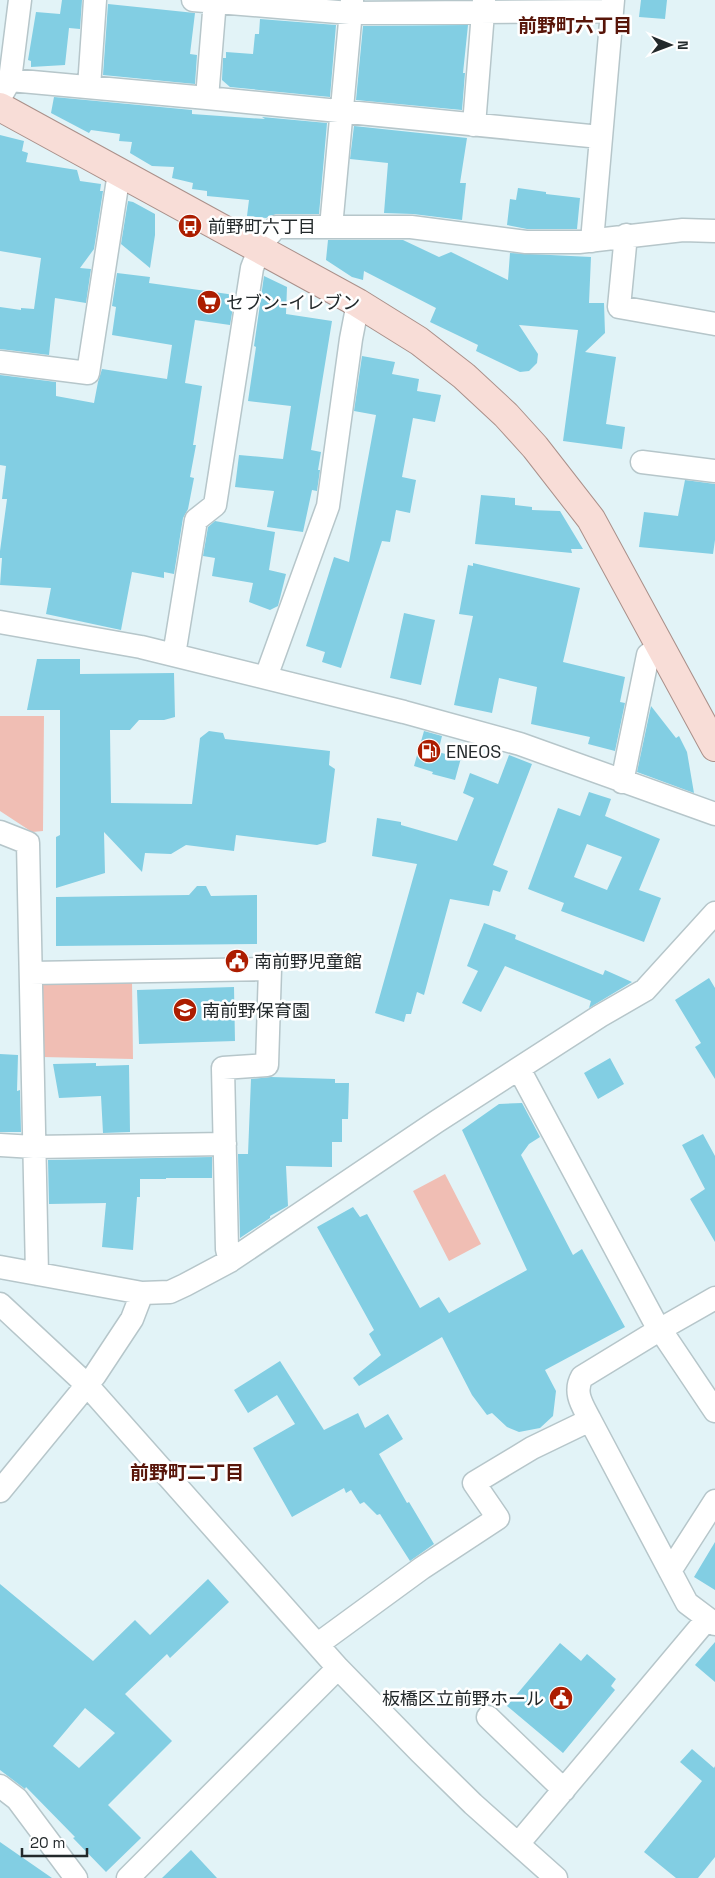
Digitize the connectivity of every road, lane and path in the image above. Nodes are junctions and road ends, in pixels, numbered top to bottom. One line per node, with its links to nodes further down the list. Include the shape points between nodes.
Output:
1 (20, 0): 8 (street)
2 (96, 0): 7 (street)
3 (207, 1): 6 (street); 9 (street)
4 (484, 5): 5 (street); 6 (street); 12 (street)
5 (612, 5): 13 (street)
6 (351, 6): 11 (street)
7 (89, 87): 8 (street); 9 (street)
8 (5, 89)
9 (207, 98): 11 (street)
10 (0, 107): 14 (main road)
11 (341, 112): 12 (street); 15 (street)
12 (474, 125): 13 (street)
13 (600, 137): 18 (street)
14 (119, 173): 19 (main road); 22 (street, via 88,373)
15 (331, 227): 18 (street, via 411,227 526,242); 19 (street, via 276,227)
16 (715, 231): 17 (street)
17 (626, 235): 18 (street); 21 (street, via 619,307)
18 (592, 241)
19 (259, 249): 20 (main road); 27 (street, via 252,268 215,505 196,520)
20 (358, 303): 26 (main road, via 419,341 464,376 536,447 591,519); 28 (street, via 350,339 328,506)
21 (715, 324)
22 (0, 362)
23 (642, 462): 24 (street)
24 (715, 471)
25 (0, 622): 27 (street)
26 (660, 647): 29 (main road); 30 (street, via 648,655)
27 (174, 655): 28 (street)
28 (266, 677): 30 (street, via 520,744)
29 (715, 747)
30 (622, 782): 31 (street)
31 (715, 814)
32 (0, 832): 34 (street, via 28,843)
33 (715, 913): 35 (street, via 645,990)
34 (31, 973): 36 (street, via 270,968 268,1065 223,1068); 38 (street)
35 (519, 1069): 39 (street); 45 (street)
36 (225, 1144): 38 (street); 39 (street, via 227,1249)
37 (0, 1145): 38 (street)
38 (34, 1147): 41 (street)
39 (230, 1260): 42 (street, via 170,1292)
40 (0, 1267): 41 (street)
41 (37, 1274): 42 (street)
42 (142, 1293): 46 (street, via 132,1319)
43 (715, 1298): 45 (street)
44 (0, 1304): 46 (street)
45 (659, 1330): 47 (street); 48 (street, via 582,1377 578,1396)
46 (87, 1385): 49 (street); 53 (street)
47 (715, 1411)
48 (590, 1420): 51 (street); 53 (street, via 532,1448 474,1483 498,1518 422,1568)
49 (0, 1491)
50 (715, 1501): 51 (street)
51 (670, 1571): 52 (street, via 686,1603)
52 (711, 1621): 57 (street)
53 (318, 1644): 54 (street)
54 (338, 1668): 58 (street, via 420,1752); 60 (street)
55 (488, 1717): 57 (street)
56 (0, 1786): 59 (street, via 17,1799)
57 (564, 1790): 58 (street)
58 (518, 1844): 61 (street)
59 (76, 1878)
60 (128, 1878)
61 (556, 1878)

